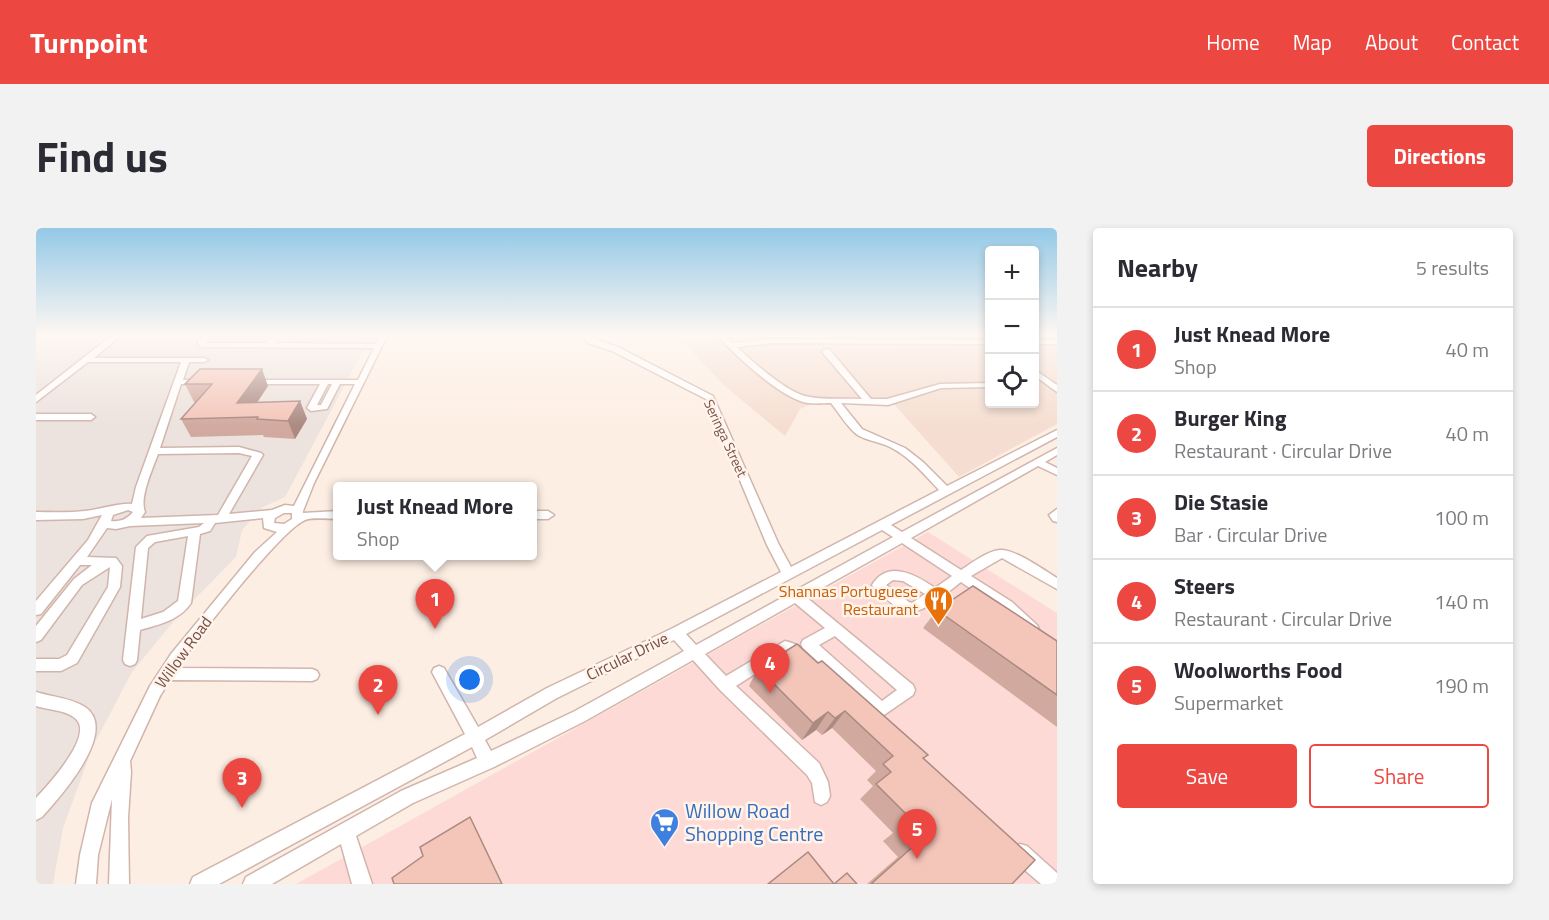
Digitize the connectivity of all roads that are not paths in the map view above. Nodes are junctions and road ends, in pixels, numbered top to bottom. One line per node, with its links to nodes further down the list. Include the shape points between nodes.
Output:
1 (80, 365): 17 (street)
2 (185, 365): 8 (street)
3 (370, 365): 13 (street, Willow Road)
4 (645, 365): 56 (street, Seringa Street, via 710,398)
5 (752, 365): 18 (street, via 796,396)
6 (837, 365): 19 (street)
7 (1039, 375): 16 (street)
8 (179, 382): 9 (street); 26 (street)
9 (213, 382)
10 (247, 382): 11 (street)
11 (326, 382): 12 (street); 12 (street, via 311,408 324,407)
12 (337, 382): 13 (street)
13 (361, 382): 29 (street, Willow Road)
14 (985, 385): 19 (street, via 940,386 896,401)
15 (1039, 385): 16 (street)
16 (1055, 387)
17 (36, 399)
18 (835, 402): 19 (street); 23 (street)
19 (868, 402)
20 (36, 417): 21 (street)
21 (91, 417)
22 (1057, 433): 31 (street, Circular Drive)
23 (866, 435): 24 (street); 31 (street, via 906,450)
24 (876, 441)
25 (1057, 451): 27 (street, Circular Drive)
26 (154, 452): 30 (street); 44 (street, via 239,450 258,455)
27 (1038, 462): 28 (street); 51 (street, Circular Drive)
28 (1057, 472)
29 (307, 486): 34 (street, Willow Road); 41 (street, Willow Road)
30 (141, 487): 32 (street); 33 (street)
31 (946, 492): 49 (street, Circular Drive)
32 (118, 509): 33 (street); 36 (street); 46 (street)
33 (138, 509): 43 (street); 47 (street, via 138,515)
34 (277, 512): 41 (street, via 290,508); 45 (street); 48 (street, Willow Road, via 267,519)
35 (1057, 513): 42 (street)
36 (83, 515): 40 (street); 46 (street)
37 (333, 515): 41 (street)
38 (537, 515): 39 (street)
39 (548, 515)
40 (36, 516)
41 (296, 518): 48 (street, via 278,528); 53 (street, Willow Road)
42 (1057, 518)
43 (167, 519): 44 (street); 47 (street)
44 (216, 519): 45 (street); 50 (street)
45 (244, 519): 48 (street)
46 (105, 521): 47 (street, via 111,526); 52 (street)
47 (126, 523): 52 (street)
48 (268, 525): 53 (street, Willow Road)
49 (883, 525): 51 (street); 56 (street, Circular Drive)
50 (195, 531): 62 (street, via 184,603 171,614); 62 (street, via 151,539 142,547)
51 (902, 537): 57 (street); 60 (street, Circular Drive)
52 (92, 543): 54 (street)
53 (259, 555): 71 (street, Willow Road)
54 (77, 561): 55 (street); 61 (street)
55 (107, 561): 65 (street, via 78,582); 69 (street, via 116,566 116,583 72,659 61,664)
56 (788, 574): 64 (street, Circular Drive)
57 (963, 576): 58 (street, via 1001,554); 59 (street); 66 (street, via 1014,611)
58 (1057, 584)
59 (936, 595)
60 (796, 596): 63 (street); 67 (street, Circular Drive)
61 (36, 610)
62 (134, 627): 68 (street)
63 (836, 629): 63 (street, via 846,638 908,690 881,710 808,644)
64 (676, 633): 67 (street); 76 (street, Circular Drive, via 552,693)
65 (36, 636)
66 (1039, 638)
67 (694, 652): 73 (street); 78 (street, Circular Drive, via 580,716)
68 (130, 660)
69 (36, 665)
70 (438, 672): 76 (street)
71 (165, 674): 72 (street); 77 (street, Willow Road)
72 (312, 675)
73 (725, 685): 75 (street, via 788,647); 79 (street, via 813,769 820,782)
74 (36, 699): 80 (street, via 75,710 84,715 87,723 84,742 71,770)
75 (882, 729)
76 (474, 737): 78 (street); 85 (street, Circular Drive)
77 (121, 759): 83 (street, Willow Road, via 101,803); 84 (street, Willow Road)
78 (488, 761): 81 (street, Circular Drive, via 407,797)
79 (821, 796)
80 (36, 811)
81 (346, 831): 86 (street, Circular Drive); 87 (street)
82 (1012, 845): 88 (street)
83 (86, 884)
84 (119, 884)
85 (200, 884)
86 (253, 884)
87 (362, 884)
88 (1055, 884)

